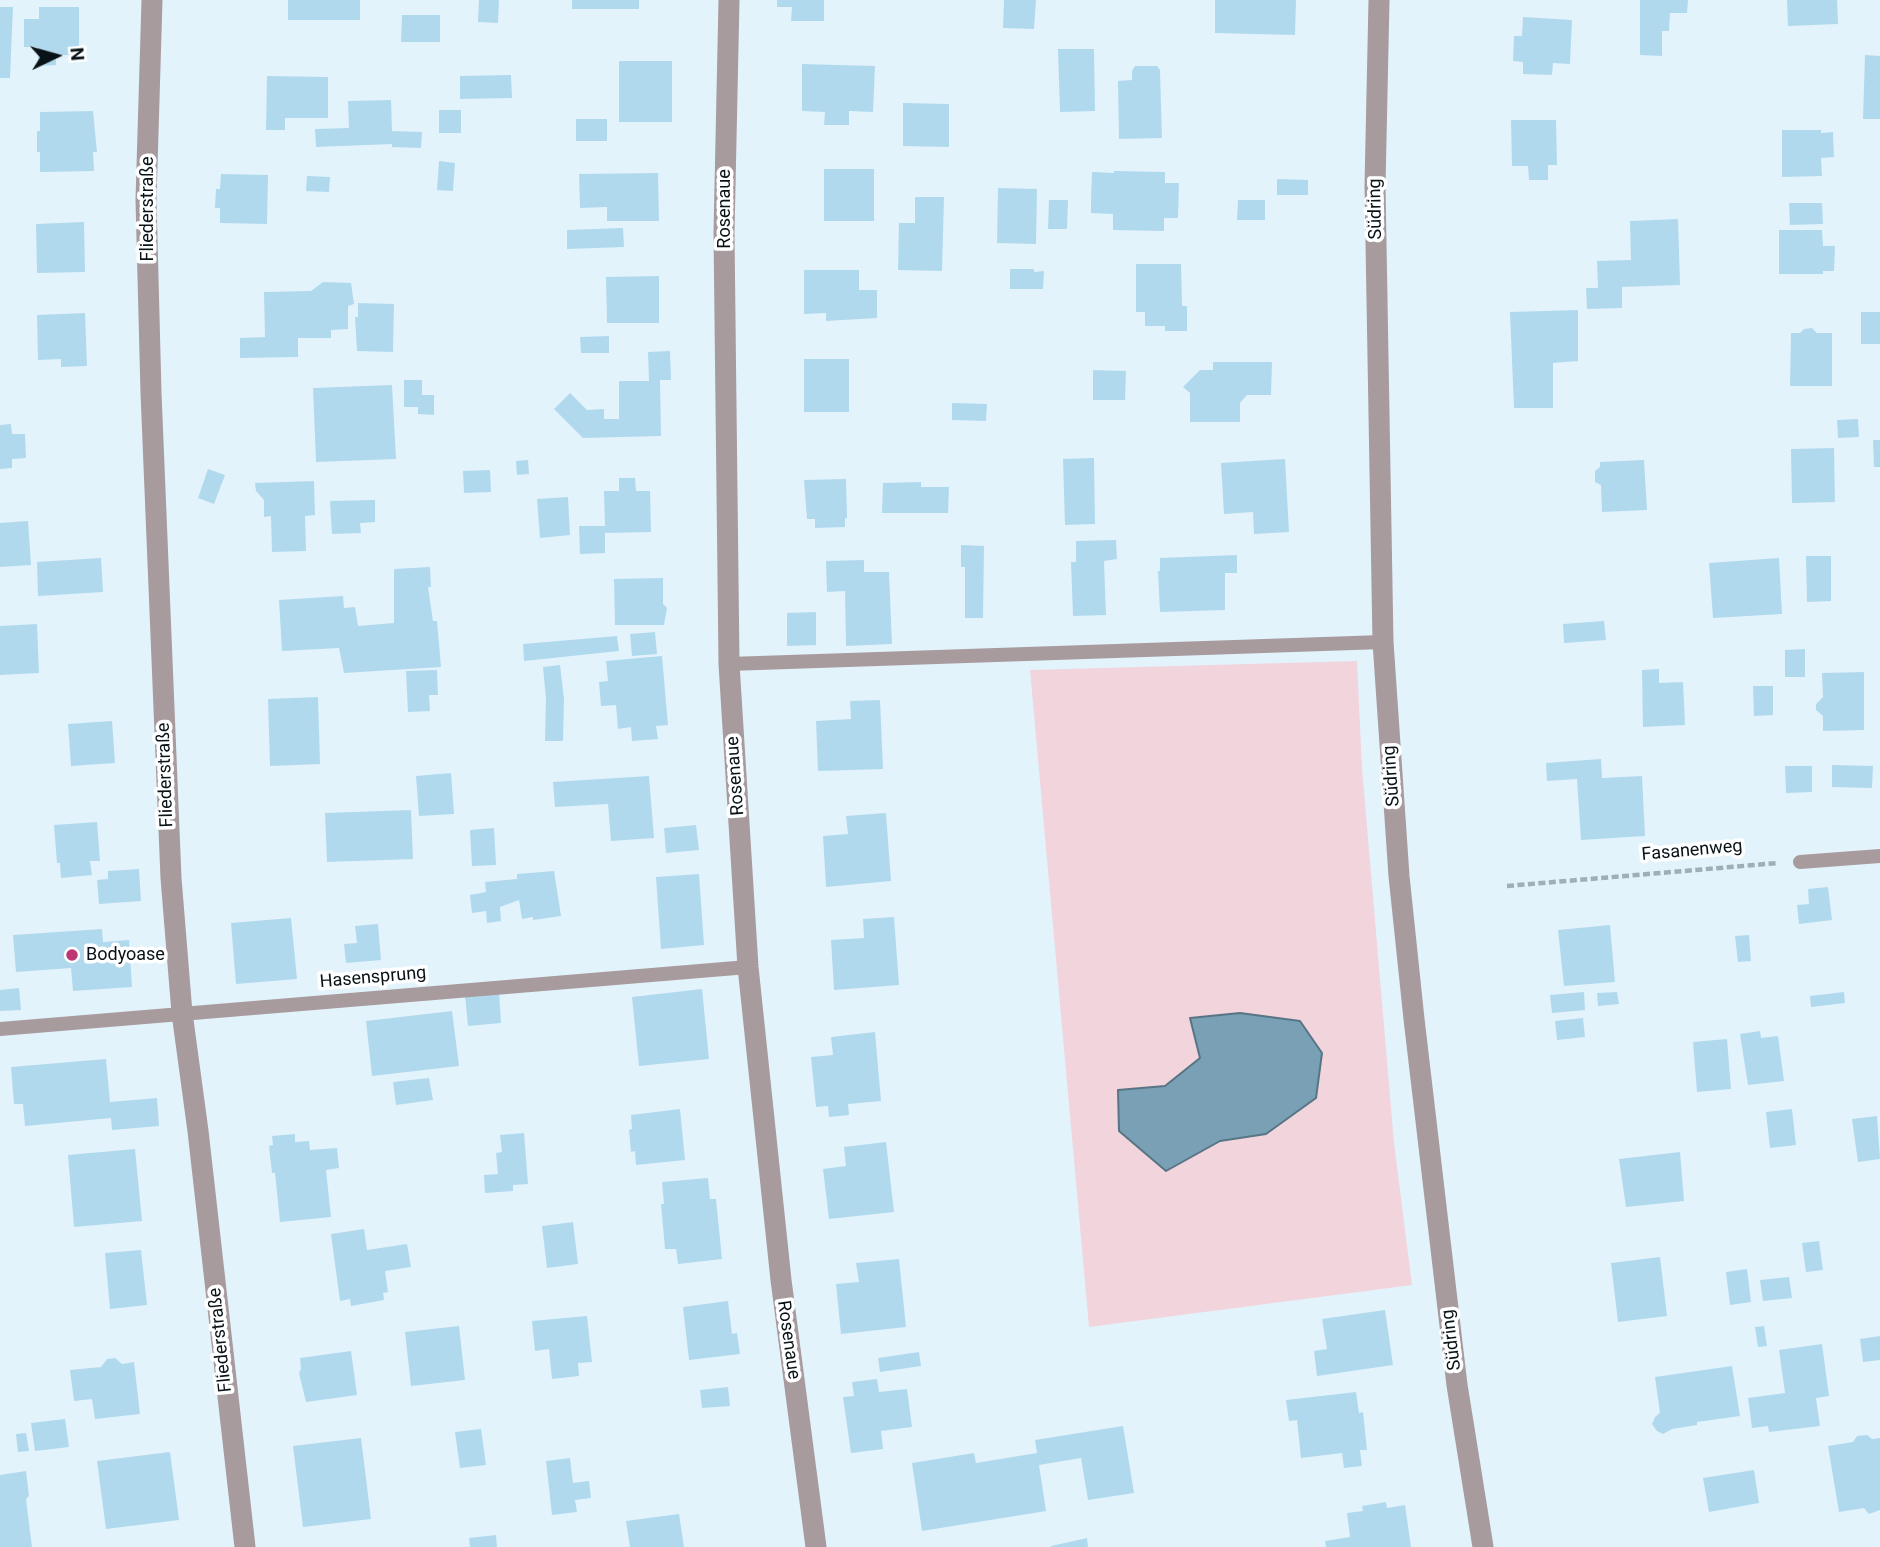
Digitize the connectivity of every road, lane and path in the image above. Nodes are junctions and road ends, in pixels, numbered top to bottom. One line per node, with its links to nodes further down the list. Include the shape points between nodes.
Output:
1 (152, 0): 10 (street, Fliederstraße, via 146,200 151,393 171,878)
2 (729, 0): 5 (street, Rosenaue, via 724,233)
3 (1379, 0): 4 (street, Südring, via 1375,186)
4 (1383, 642): 5 (lane); 14 (street, Südring, via 1414,1019 1457,1385)
5 (729, 664): 9 (street, Rosenaue)
6 (1880, 856): 7 (lane)
7 (1800, 862): 8 (path, Fasanenweg)
8 (1507, 886)
9 (748, 967): 10 (lane, Hasensprung); 13 (street, Rosenaue, via 780,1280)
10 (182, 1013): 11 (lane, Hasensprung); 12 (street, Fliederstraße)
11 (0, 1029)
12 (245, 1547)
13 (816, 1547)
14 (1483, 1547)

